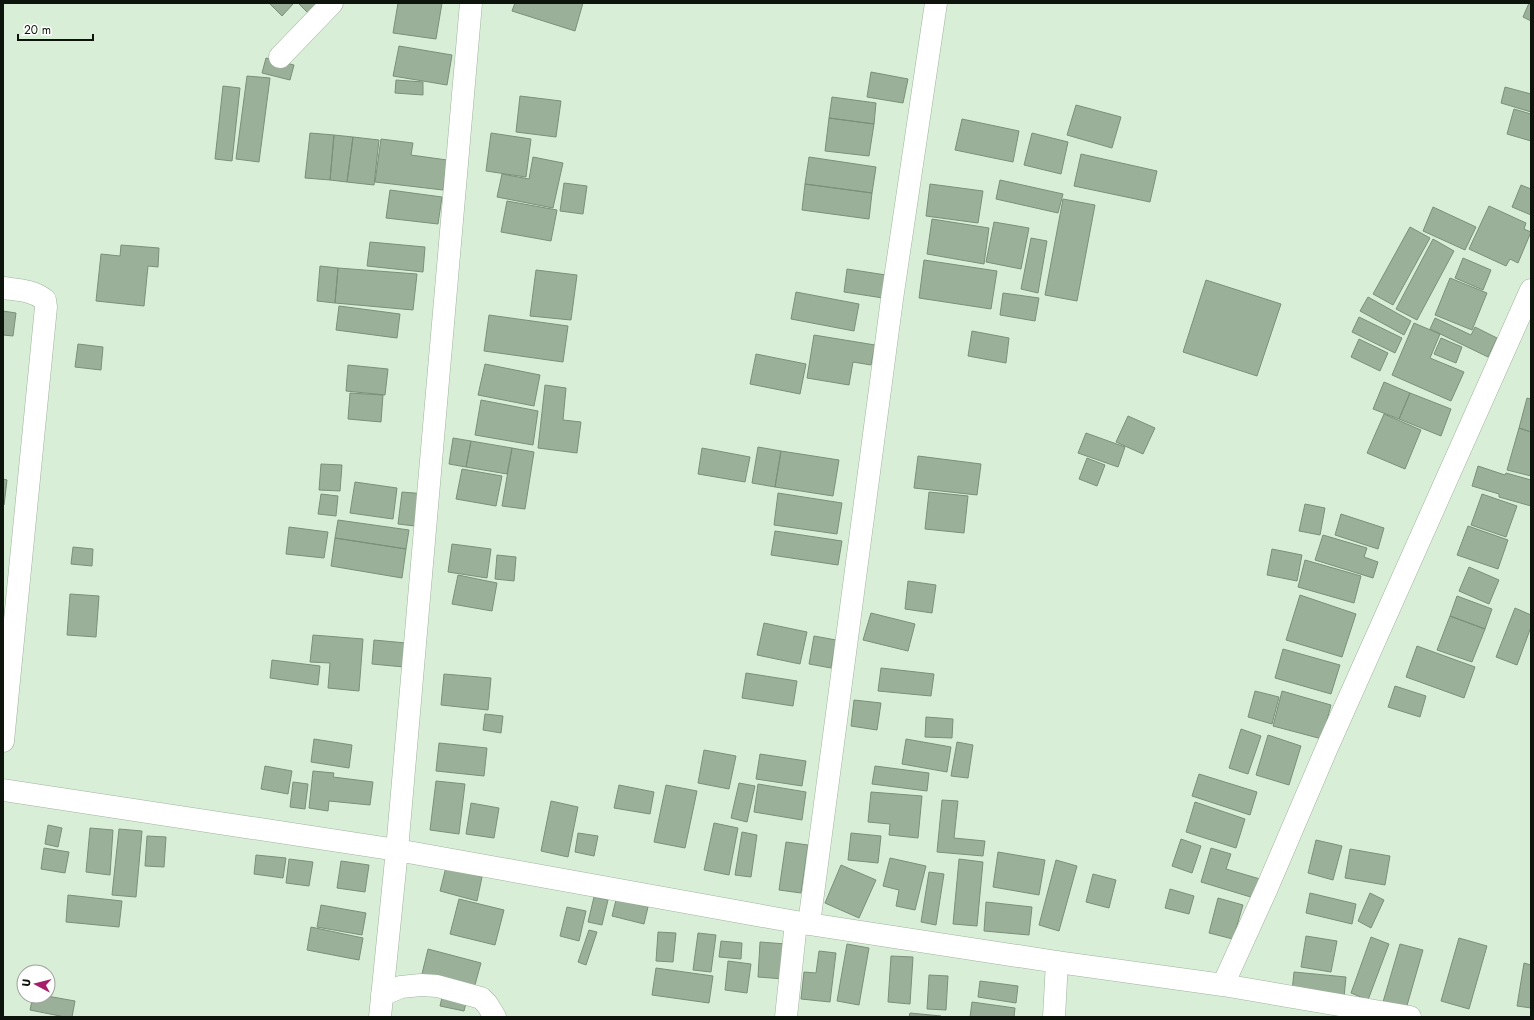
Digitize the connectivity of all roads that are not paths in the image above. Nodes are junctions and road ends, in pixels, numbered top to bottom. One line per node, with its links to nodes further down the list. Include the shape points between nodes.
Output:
1 (332, 3): 4 (street)
2 (471, 3): 9 (street)
3 (936, 3): 10 (street)
4 (280, 57)
5 (3, 288): 7 (street, via 36,294 45,300 46,304)
6 (1531, 290): 12 (street)
7 (3, 741)
8 (3, 790): 9 (street)
9 (397, 850): 10 (street); 13 (street)
10 (803, 923): 11 (street); 16 (street)
11 (1057, 962): 12 (street); 17 (street)
12 (1223, 985): 18 (street)
13 (382, 995): 14 (street); 15 (street, via 401,987 437,986 481,998)
14 (380, 1017)
15 (495, 1017)
16 (786, 1017)
17 (1054, 1017)
18 (1410, 1017)

